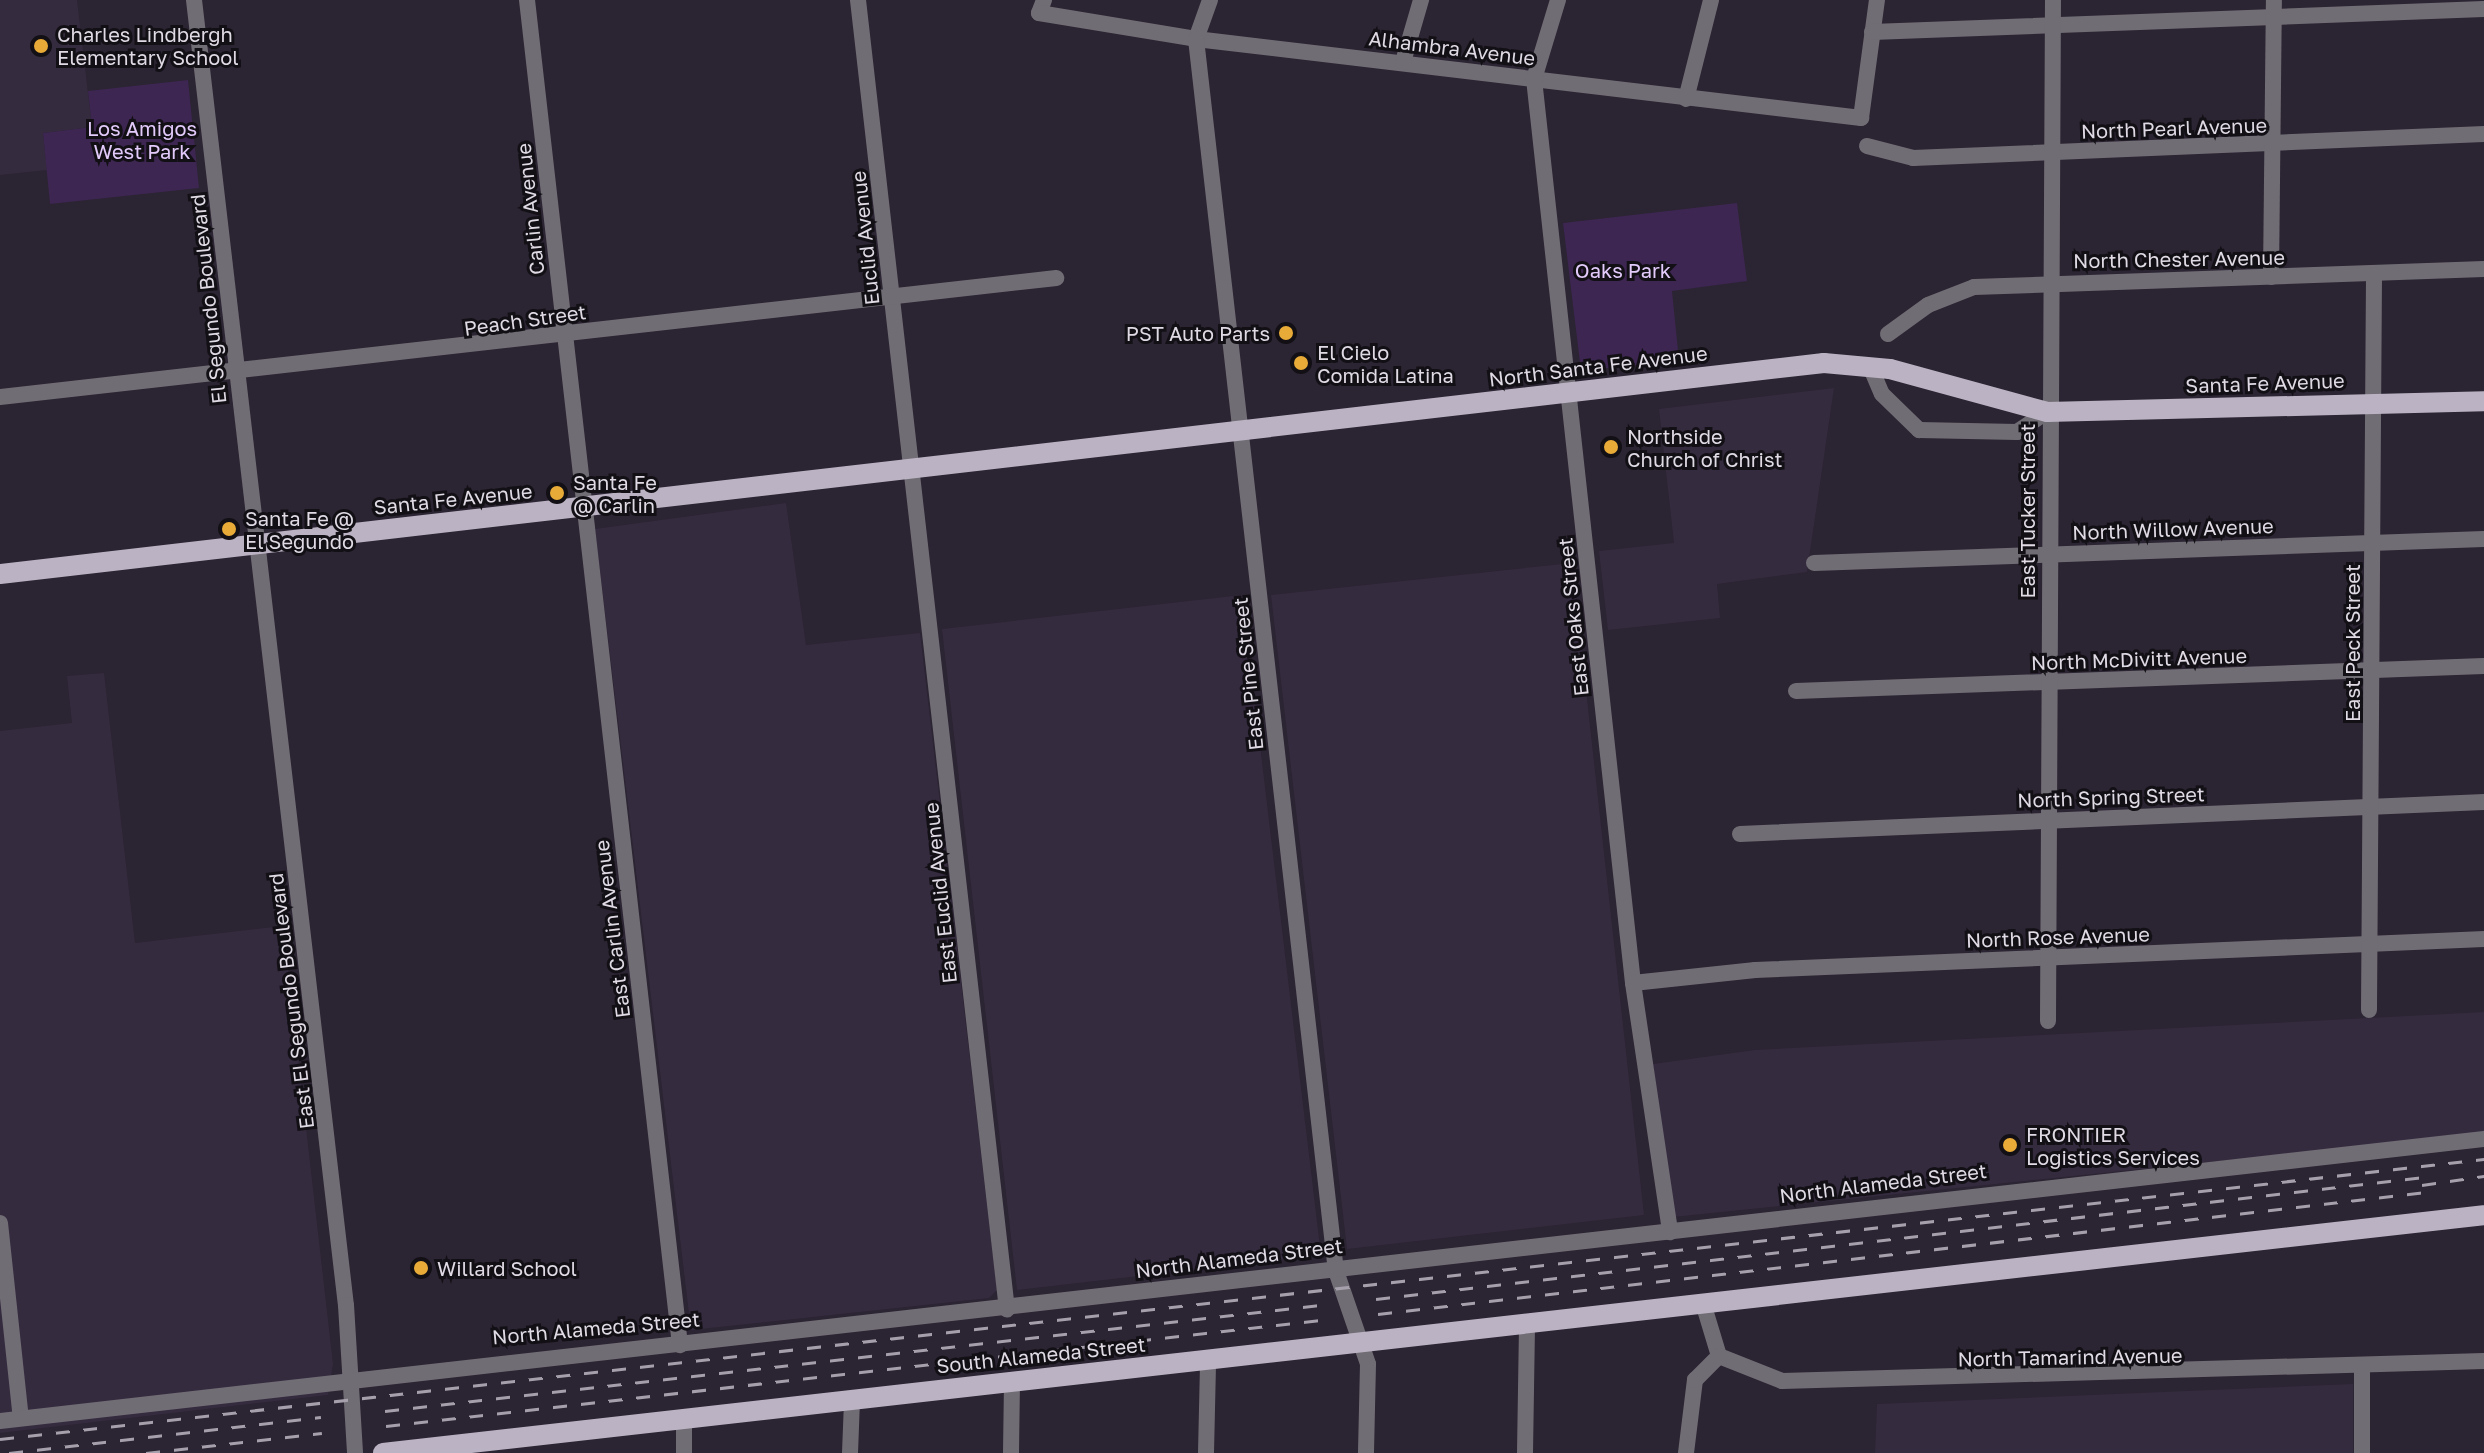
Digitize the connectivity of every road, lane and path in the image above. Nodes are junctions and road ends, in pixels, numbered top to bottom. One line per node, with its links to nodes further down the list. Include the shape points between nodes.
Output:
1 (194, 0): 33 (street, El Segundo Boulevard)
2 (527, 0): 31 (street, Carlin Avenue)
3 (858, 0): 29 (street, Euclid Avenue)
4 (1210, 0): 16 (street, East Pine Street)
5 (1421, 0): 17 (street)
6 (1558, 0): 18 (street, East Oaks Street)
7 (1711, 0): 19 (street)
8 (1877, 0): 15 (street)
9 (2053, 0): 14 (street, East Tucker Street)
10 (2274, 0): 13 (street)
11 (1041, 7): 16 (street, Alhambra Avenue)
12 (2484, 9): 13 (street)
13 (2274, 20): 14 (street); 21 (street)
14 (2053, 26): 15 (street); 23 (street, East Tucker Street)
15 (1872, 32): 19 (street, Alhambra Avenue, via 1861,118)
16 (1196, 39): 17 (street, Alhambra Avenue); 39 (street, East Pine Street)
17 (1403, 62): 18 (street, Alhambra Avenue)
18 (1534, 79): 19 (street, Alhambra Avenue); 34 (street, East Oaks Street)
19 (1686, 99)
20 (2484, 134): 21 (street, North Pearl Avenue)
21 (2271, 145): 23 (street, North Pearl Avenue); 26 (street)
22 (1867, 146): 23 (street, North Pearl Avenue, via 1913,158)
23 (2053, 153): 28 (street, East Tucker Street)
24 (2484, 269): 25 (street, North Chester Avenue)
25 (2374, 275): 26 (street, North Chester Avenue); 37 (street, East Peck Street)
26 (2271, 277): 28 (street, North Chester Avenue)
27 (1056, 278): 29 (street, Peach Street)
28 (2049, 282): 30 (street, North Chester Avenue, via 1951,294); 38 (street, East Tucker Street)
29 (892, 298): 31 (street, Peach Street); 40 (street, Euclid Avenue)
30 (1888, 334)
31 (564, 335): 33 (street, Peach Street); 41 (street, Carlin Avenue)
32 (1870, 366): 34 (main road, North Santa Fe Avenue, via 1824,363); 38 (main road, North Santa Fe Avenue); 38 (street, via 1882,394 1919,430 2017,432)
33 (236, 372): 35 (street, Peach Street); 44 (street, El Segundo Boulevard)
34 (1567, 395): 39 (main road, North Santa Fe Avenue); 59 (street, East Oaks Street)
35 (0, 397)
36 (2484, 401): 37 (main road, Santa Fe Avenue)
37 (2374, 402): 38 (main road, Santa Fe Avenue); 43 (street, East Peck Street)
38 (2047, 412): 45 (street, East Tucker Street)
39 (1239, 432): 40 (main road, North Santa Fe Avenue); 66 (street, East Pine Street)
40 (912, 471): 41 (main road, Santa Fe Avenue); 68 (street, East Euclid Avenue)
41 (584, 509): 44 (main road, Santa Fe Avenue); 71 (street, East Carlin Avenue)
42 (2484, 539): 43 (street, North Willow Avenue)
43 (2372, 543): 45 (street, North Willow Avenue); 49 (street, East Peck Street)
44 (255, 545): 47 (main road, Santa Fe Avenue); 76 (street, East El Segundo Boulevard)
45 (2048, 553): 46 (street, North Willow Avenue); 50 (street, East Tucker Street)
46 (1814, 563)
47 (0, 574)
48 (2484, 666): 49 (street, North McDivitt Avenue)
49 (2372, 670): 50 (street, North McDivitt Avenue); 53 (street, East Peck Street)
50 (2046, 683): 51 (street, North McDivitt Avenue); 54 (street, East Tucker Street)
51 (1796, 691)
52 (2484, 802): 53 (street, North Spring Street)
53 (2372, 807): 54 (street, North Spring Street); 57 (street, East Peck Street)
54 (2045, 819): 55 (street, North Spring Street); 58 (street, East Tucker Street)
55 (1740, 834)
56 (2484, 939): 57 (street, North Rose Avenue)
57 (2368, 944): 58 (street, North Rose Avenue); 60 (street, East Peck Street)
58 (2045, 957): 59 (street, North Rose Avenue); 61 (street, East Tucker Street)
59 (1633, 983): 65 (street, East Oaks Street)
60 (2369, 1010)
61 (2048, 1021)
62 (2484, 1139): 65 (street, North Alameda Street)
63 (2484, 1215): 67 (main road)
64 (0, 1223): 79 (street)
65 (1670, 1232): 66 (street, North Alameda Street)
66 (1336, 1271): 68 (street, North Alameda Street); 70 (street, East Pine Street)
67 (1703, 1303): 69 (main road, South Alameda Street); 72 (street)
68 (1007, 1310): 71 (street, North Alameda Street)
69 (1527, 1326): 70 (main road, South Alameda Street); 90 (street)
70 (1363, 1343): 74 (main road, South Alameda Street); 89 (street, East Pine Street)
71 (680, 1345): 76 (street, North Alameda Street)
72 (1719, 1356): 75 (street, North Tamarind Avenue, via 1758,1376 1808,1383); 91 (street, via 1695,1380)
73 (2484, 1361): 75 (street, North Tamarind Avenue)
74 (1208, 1362): 77 (main road, South Alameda Street); 88 (street)
75 (2362, 1368): 92 (street)
76 (353, 1377): 79 (street, North Alameda Street); 83 (street, East El Segundo Boulevard)
77 (1012, 1381): 78 (main road, South Alameda Street); 87 (street)
78 (852, 1400): 80 (main road, South Alameda Street); 86 (street)
79 (21, 1418): 81 (street, North Alameda Street)
80 (684, 1418): 82 (main road, South Alameda Street); 85 (street)
81 (0, 1421)
82 (519, 1445): 84 (main road, South Alameda Street)
83 (355, 1453)
84 (383, 1453)
85 (684, 1453)
86 (850, 1453)
87 (1011, 1453)
88 (1206, 1453)
89 (1366, 1453)
90 (1525, 1453)
91 (1686, 1453)
92 (2362, 1453)

